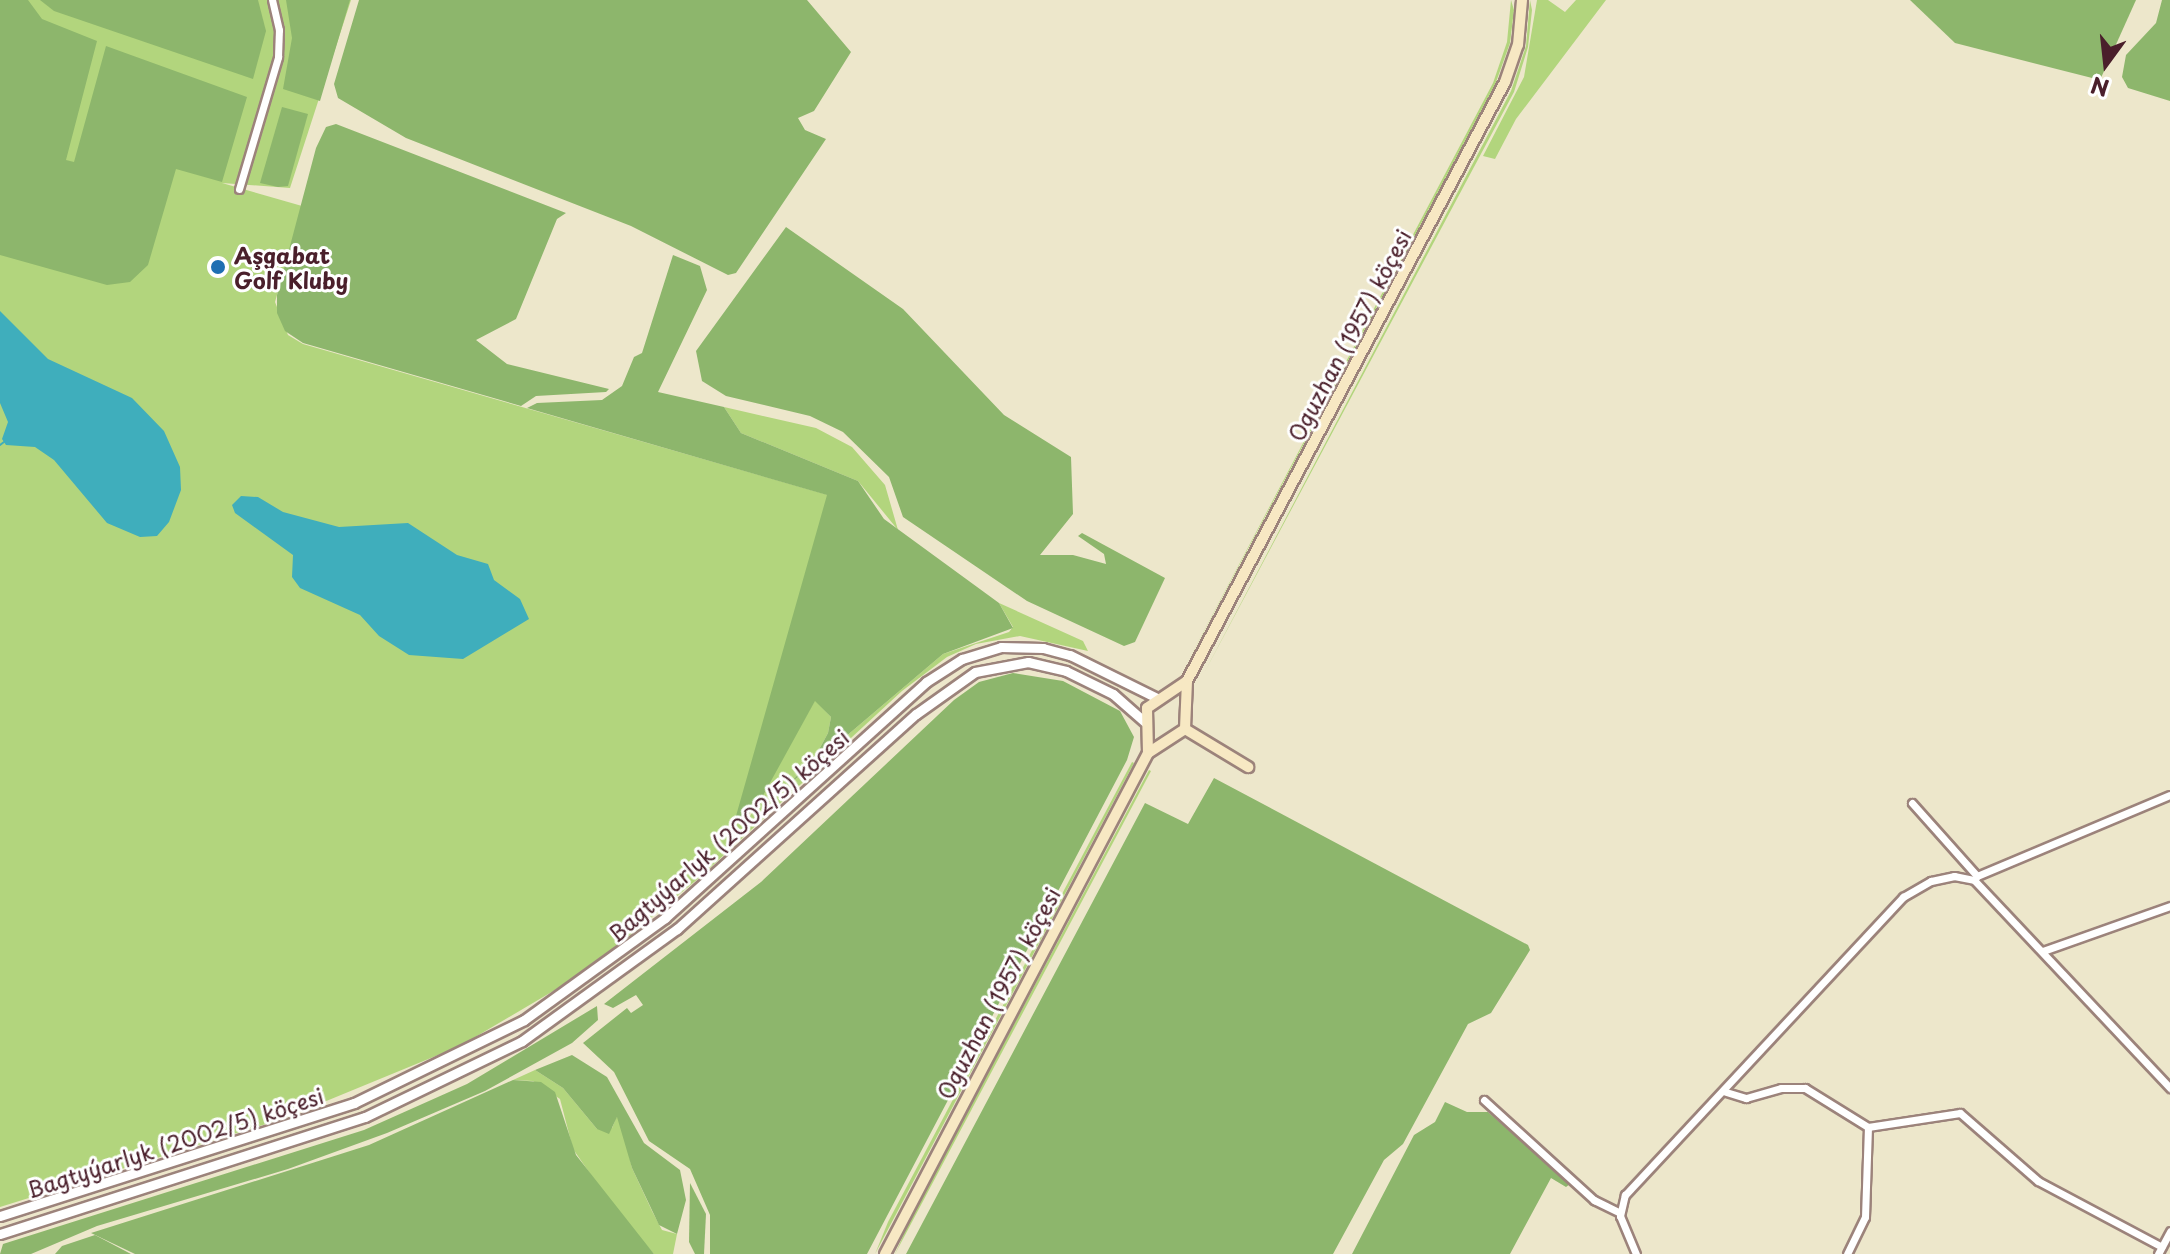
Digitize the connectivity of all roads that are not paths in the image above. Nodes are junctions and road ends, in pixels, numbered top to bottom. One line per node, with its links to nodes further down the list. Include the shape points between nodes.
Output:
1 (272, 0): 3 (street, via 278,57)
2 (1522, 0): 4 (main road, Oguzhan (1957) köçesi, via 1515,54 1494,104)
3 (239, 189)
4 (1187, 681): 5 (main road, Oguzhan (1957) köçesi); 6 (main road, Oguzhan (1957) köçesi)
5 (1162, 698): 6 (main road); 7 (main road, Oguzhan (1957) köçesi, via 1147,708); 21 (street, Bagtyýarlyk (2002/5) köçesi, via 1043,648 1008,646 962,659 916,690 665,918 524,1020 354,1103)
6 (1183, 705): 8 (main road, Oguzhan (1957) köçesi)
7 (1147, 727): 9 (main road); 10 (main road, Oguzhan (1957) köçesi); 23 (street, Bagtyýarlyk (2002/5) köçesi, via 1113,694 1066,671 1028,662 975,672 916,714 677,929 522,1041 365,1117)
8 (1185, 729): 9 (main road, Oguzhan (1957) köçesi); 11 (main road)
9 (1170, 739): 10 (main road, Oguzhan (1957) köçesi)
10 (1148, 753): 25 (main road, Oguzhan (1957) köçesi)
11 (1248, 767)
12 (2170, 795): 13 (street, via 1977,876)
13 (1912, 803)
14 (2170, 906): 15 (street)
15 (2043, 951): 16 (street); 17 (street, via 1974,880 1954,876 1920,885 1903,897)
16 (2170, 1088)
17 (1726, 1092): 19 (street, via 1746,1098 1781,1088 1805,1088); 20 (street, via 1625,1195)
18 (1484, 1100): 20 (street, via 1594,1200)
19 (1868, 1127): 24 (street, via 1965,1115 2038,1181); 27 (street, via 1865,1217)
20 (1619, 1212): 26 (street)
21 (0, 1216)
22 (2170, 1231): 24 (street)
23 (0, 1234)
24 (2160, 1250)
25 (885, 1254)
26 (1636, 1254)
27 (1847, 1254)

